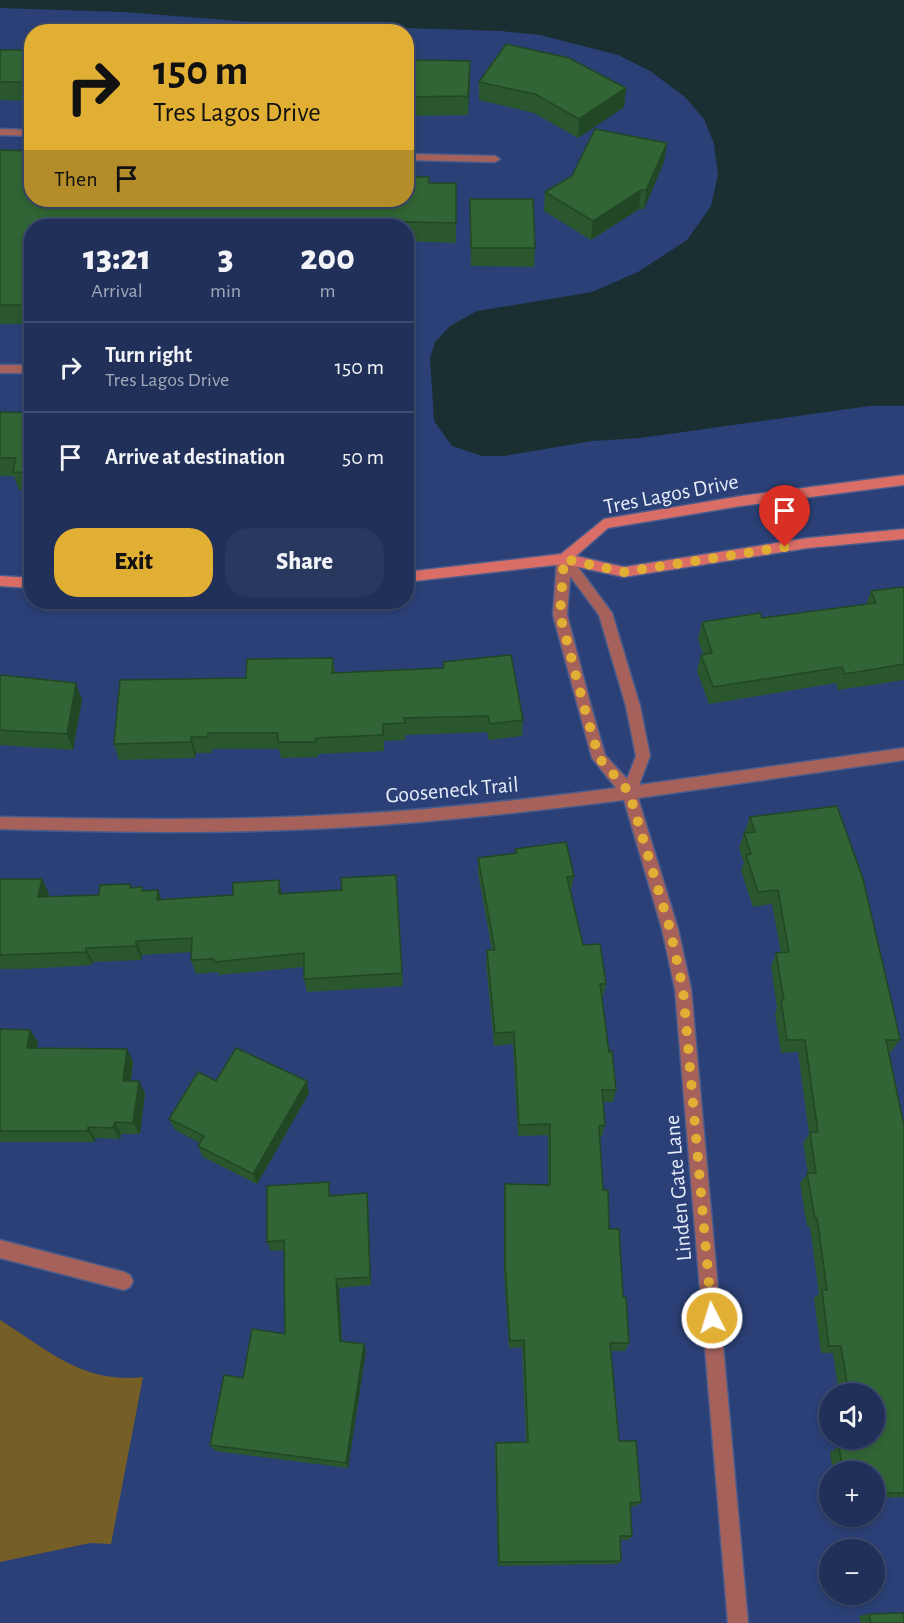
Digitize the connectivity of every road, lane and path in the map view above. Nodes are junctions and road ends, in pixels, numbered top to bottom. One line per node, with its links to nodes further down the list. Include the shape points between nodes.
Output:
1 (0, 132): 2 (street)
2 (24, 133)
3 (414, 157): 4 (street)
4 (495, 159)
5 (0, 369): 6 (street)
6 (24, 369)
7 (904, 480): 9 (street, Tres Lagos Drive, via 752,499 604,524)
8 (904, 534): 9 (street, via 808,543 624,572)
9 (564, 559): 10 (street); 14 (street, Linden Gate Lane, via 560,615 585,710 599,758); 14 (street, via 605,613 633,706 643,756)
10 (414, 576)
11 (0, 580): 12 (street)
12 (24, 582)
13 (904, 754): 14 (street, Gooseneck Trail)
14 (629, 792): 15 (street, Gooseneck Trail, via 512,808 366,820 168,826); 18 (street, Linden Gate Lane, via 670,929 683,989)
15 (0, 823)
16 (0, 1249): 17 (street)
17 (124, 1281)
18 (738, 1623)

